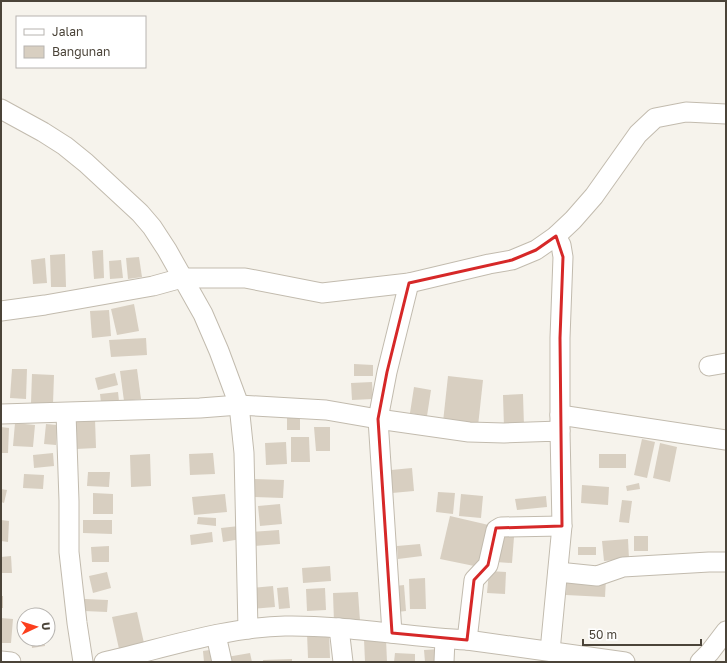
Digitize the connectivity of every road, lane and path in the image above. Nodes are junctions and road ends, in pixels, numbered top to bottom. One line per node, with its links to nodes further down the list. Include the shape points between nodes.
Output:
1 (1, 110): 4 (street, via 65,146 110,185 152,227)
2 (726, 114): 3 (street, via 686,112 655,118 638,134 594,196)
3 (556, 236): 5 (street, via 536,250 512,260); 11 (street, via 563,257)
4 (182, 278): 5 (street, via 245,278 322,293); 6 (street, via 153,286); 7 (street, via 203,314)
5 (409, 283): 10 (street)
6 (1, 311)
7 (240, 405): 8 (street); 10 (street, via 326,410); 17 (street, via 244,453)
8 (66, 413): 9 (street); 26 (street, via 70,552 76,623)
9 (1, 414)
10 (378, 419): 11 (street, via 469,432 504,433); 19 (street)
11 (560, 423): 12 (street); 13 (street)
12 (726, 440)
13 (562, 526): 15 (street); 22 (street, via 501,527 496,530 488,565 474,580)
14 (726, 562): 15 (street, via 624,567 600,576)
15 (558, 572): 23 (street)
16 (339, 628): 17 (street, via 284,626); 19 (street); 29 (street)
17 (248, 629): 20 (street)
18 (726, 631): 32 (street)
19 (392, 633): 21 (street)
20 (216, 635): 27 (street); 28 (street)
21 (444, 639): 22 (street); 30 (street)
22 (467, 640): 23 (street)
23 (550, 651): 31 (street)
24 (1, 660): 25 (street)
25 (11, 662)
26 (83, 662)
27 (104, 662)
28 (222, 662)
29 (343, 662)
30 (444, 662)
31 (619, 662)
32 (700, 662)

